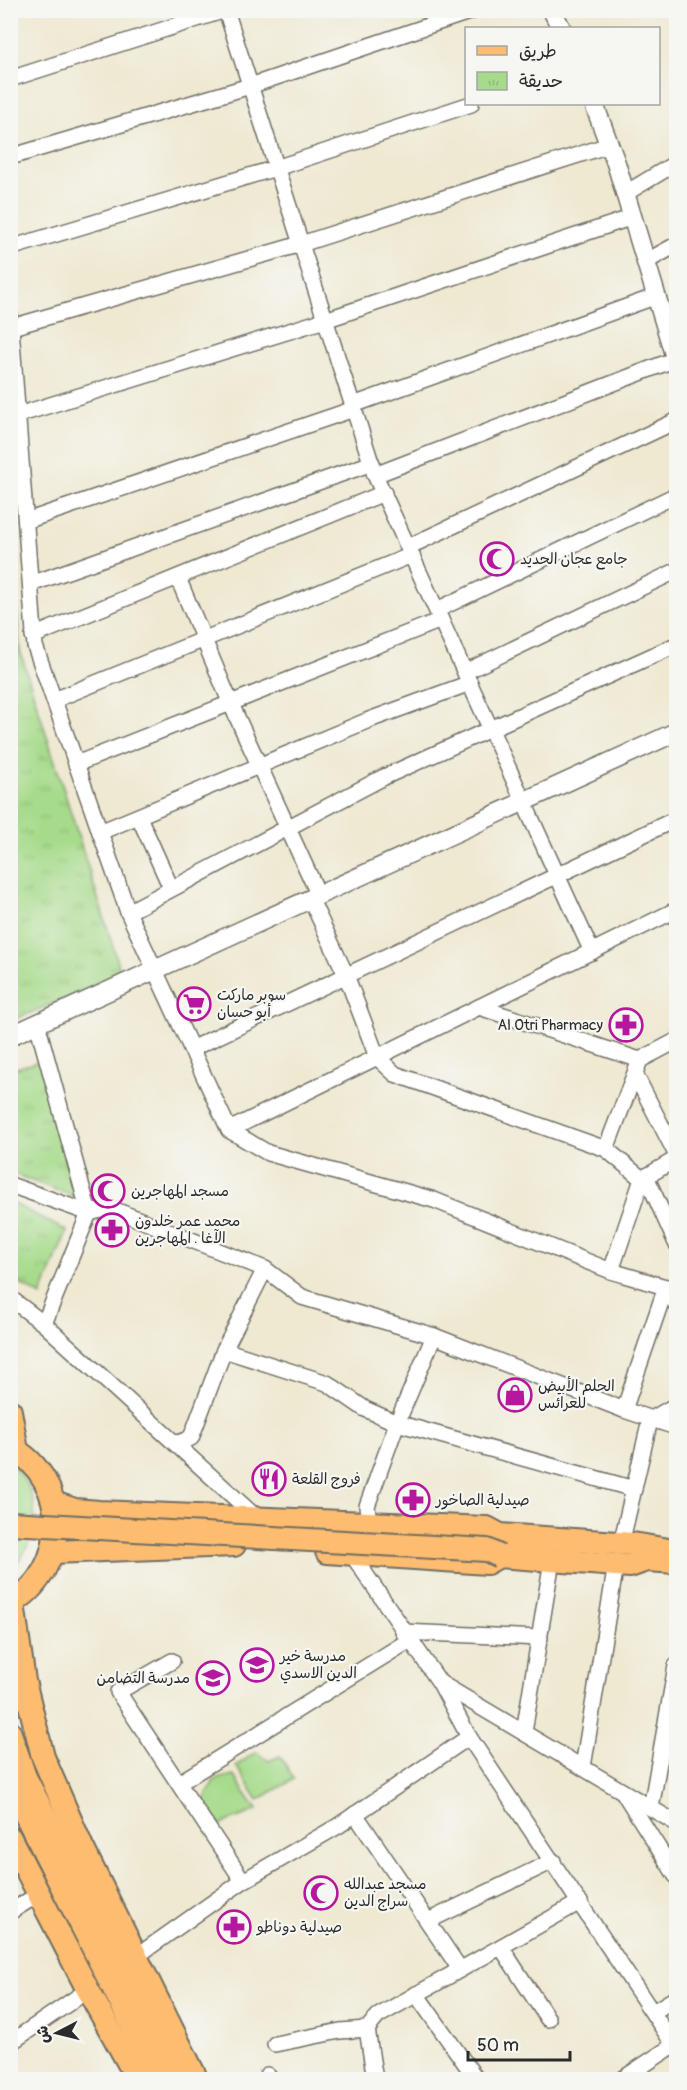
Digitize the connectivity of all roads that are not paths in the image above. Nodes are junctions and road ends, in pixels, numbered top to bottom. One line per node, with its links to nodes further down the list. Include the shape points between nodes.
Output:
1 (226, 10): 5 (street); 6 (street)
2 (475, 10): 6 (street)
3 (552, 10): 4 (street)
4 (560, 27)
5 (10, 79)
6 (250, 86): 10 (street); 12 (street)
7 (468, 105): 12 (street)
8 (594, 105): 9 (street)
9 (609, 145): 13 (street); 15 (street)
10 (10, 158)
11 (676, 163): 13 (street)
12 (276, 168): 15 (street); 17 (street)
13 (626, 193): 14 (street)
14 (633, 218): 18 (street); 20 (street)
15 (301, 244): 20 (street); 22 (street)
16 (676, 244): 18 (street)
17 (10, 248)
18 (647, 261): 19 (street)
19 (657, 296): 21 (street); 24 (street)
20 (325, 320): 24 (street); 25 (street)
21 (671, 320): 23 (street)
22 (11, 321): 25 (street)
23 (676, 360): 27 (street)
24 (354, 407): 27 (street); 30 (street)
25 (18, 415): 30 (street)
26 (676, 421): 31 (street)
27 (374, 469): 28 (street); 34 (street)
28 (384, 493): 31 (street); 33 (street)
29 (676, 495): 35 (street)
30 (26, 521): 34 (street)
31 (410, 551): 35 (street); 37 (street)
32 (676, 571): 39 (street)
33 (178, 578): 36 (street); 37 (street)
34 (30, 584): 36 (street)
35 (439, 615): 39 (street); 41 (street)
36 (33, 636): 40 (street)
37 (205, 639): 40 (street); 41 (street)
38 (676, 645): 42 (street)
39 (467, 678): 42 (street); 45 (street)
40 (54, 700): 44 (street)
41 (231, 704): 44 (street); 45 (street)
42 (490, 729): 46 (street); 49 (street, via 384,777)
43 (676, 732): 46 (street)
44 (76, 764): 50 (street)
45 (260, 764): 47 (street); 49 (street)
46 (524, 803): 51 (street); 53 (street)
47 (140, 817): 50 (street); 52 (street)
48 (676, 819): 51 (street)
49 (288, 827): 52 (street); 53 (street)
50 (100, 832): 55 (street)
51 (557, 876): 56 (street); 58 (street)
52 (171, 888): 55 (street)
53 (315, 898): 57 (street); 58 (street)
54 (676, 910): 56 (street)
55 (128, 912): 57 (street)
56 (592, 952): 59 (street)
57 (154, 971): 60 (street); 63 (street)
58 (346, 975): 63 (street); 64 (street)
59 (479, 1007): 64 (street); 65 (street)
60 (38, 1023): 61 (street); 72 (street)
61 (10, 1036)
62 (676, 1041): 65 (street)
63 (190, 1049): 66 (street)
64 (377, 1058): 66 (street); 67 (street, via 395,1074)
65 (637, 1067): 67 (street); 68 (street)
66 (229, 1130): 75 (street, via 268,1154 434,1200)
67 (606, 1149): 70 (street)
68 (676, 1154)
69 (676, 1160): 70 (street)
70 (644, 1178): 73 (street); 75 (street)
71 (10, 1185): 72 (street)
72 (89, 1213): 74 (street, via 110,1208); 79 (street)
73 (676, 1243)
74 (265, 1269): 80 (street, via 302,1297); 81 (street)
75 (611, 1271): 76 (street)
76 (670, 1286): 78 (street); 83 (street)
77 (10, 1298): 79 (street)
78 (676, 1305)
79 (44, 1323): 88 (street)
80 (434, 1336): 83 (street); 86 (street)
81 (224, 1350): 86 (street, via 327,1383 365,1409); 88 (street, via 192,1438)
82 (676, 1405): 85 (street)
83 (624, 1410): 85 (street)
84 (10, 1411): 89 (main road)
85 (650, 1420): 87 (street); 90 (street)
86 (397, 1423): 90 (street); 95 (street, via 367,1506)
87 (676, 1427)
88 (176, 1444): 93 (street)
89 (14, 1449): 91 (main road, via 42,1477)
90 (634, 1489): 101 (street)
91 (54, 1503): 93 (main road, via 99,1512); 99 (main road)
92 (10, 1513): 97 (main road, via 488,1539)
93 (258, 1519): 95 (main road)
94 (10, 1523): 97 (main road, bridge, via 487,1550)
95 (369, 1523): 97 (main road, via 487,1528)
96 (676, 1539): 101 (main road, via 654,1538)
97 (500, 1546): 100 (main road, via 487,1563); 101 (main road); 102 (main road)
98 (676, 1550): 101 (main road)
99 (53, 1552): 100 (main road, via 220,1545); 105 (main road, via 37,1581)
100 (351, 1554): 106 (street)
101 (633, 1554): 102 (main road); 103 (main road); 104 (main road, via 646,1574); 114 (street)
102 (552, 1560): 107 (street)
103 (676, 1562)
104 (676, 1576)
105 (12, 1603): 130 (main road, via 24,1681 43,1757 82,1847)
106 (406, 1636): 107 (street); 110 (street); 116 (street)
107 (540, 1638): 111 (street)
108 (172, 1661): 116 (street, via 118,1692)
109 (676, 1666): 118 (street)
110 (440, 1683): 111 (street); 113 (street)
111 (524, 1732): 114 (street)
112 (10, 1733): 143 (main road, via 25,1778)
113 (469, 1737): 119 (street); 122 (street)
114 (583, 1767): 117 (street)
115 (10, 1784): 142 (main road)
116 (179, 1784): 124 (street)
117 (624, 1795): 118 (street); 123 (street)
118 (651, 1808): 120 (street)
119 (355, 1814): 124 (street); 128 (street)
120 (676, 1823)
121 (10, 1838): 125 (main road)
122 (553, 1861): 126 (street); 128 (street)
123 (676, 1876)
124 (243, 1881): 130 (street)
125 (39, 1894): 127 (street); 132 (main road)
126 (580, 1902): 129 (street); 135 (street)
127 (10, 1912)
128 (430, 1920): 131 (street)
129 (501, 1947): 131 (street); 136 (street)
130 (137, 1956): 144 (main road)
131 (460, 1969): 133 (street)
132 (88, 1990): 138 (street); 141 (main road)
133 (416, 1994): 137 (street, via 378,2016); 146 (street)
134 (676, 1998): 135 (street)
135 (653, 2012): 140 (street)
136 (548, 2019)
137 (367, 2029): 139 (street); 145 (street)
138 (10, 2043)
139 (274, 2044)
140 (675, 2046): 147 (street)
141 (138, 2079)
142 (160, 2079)
143 (180, 2079)
144 (196, 2079)
145 (375, 2079)
146 (477, 2079)
147 (621, 2079)

